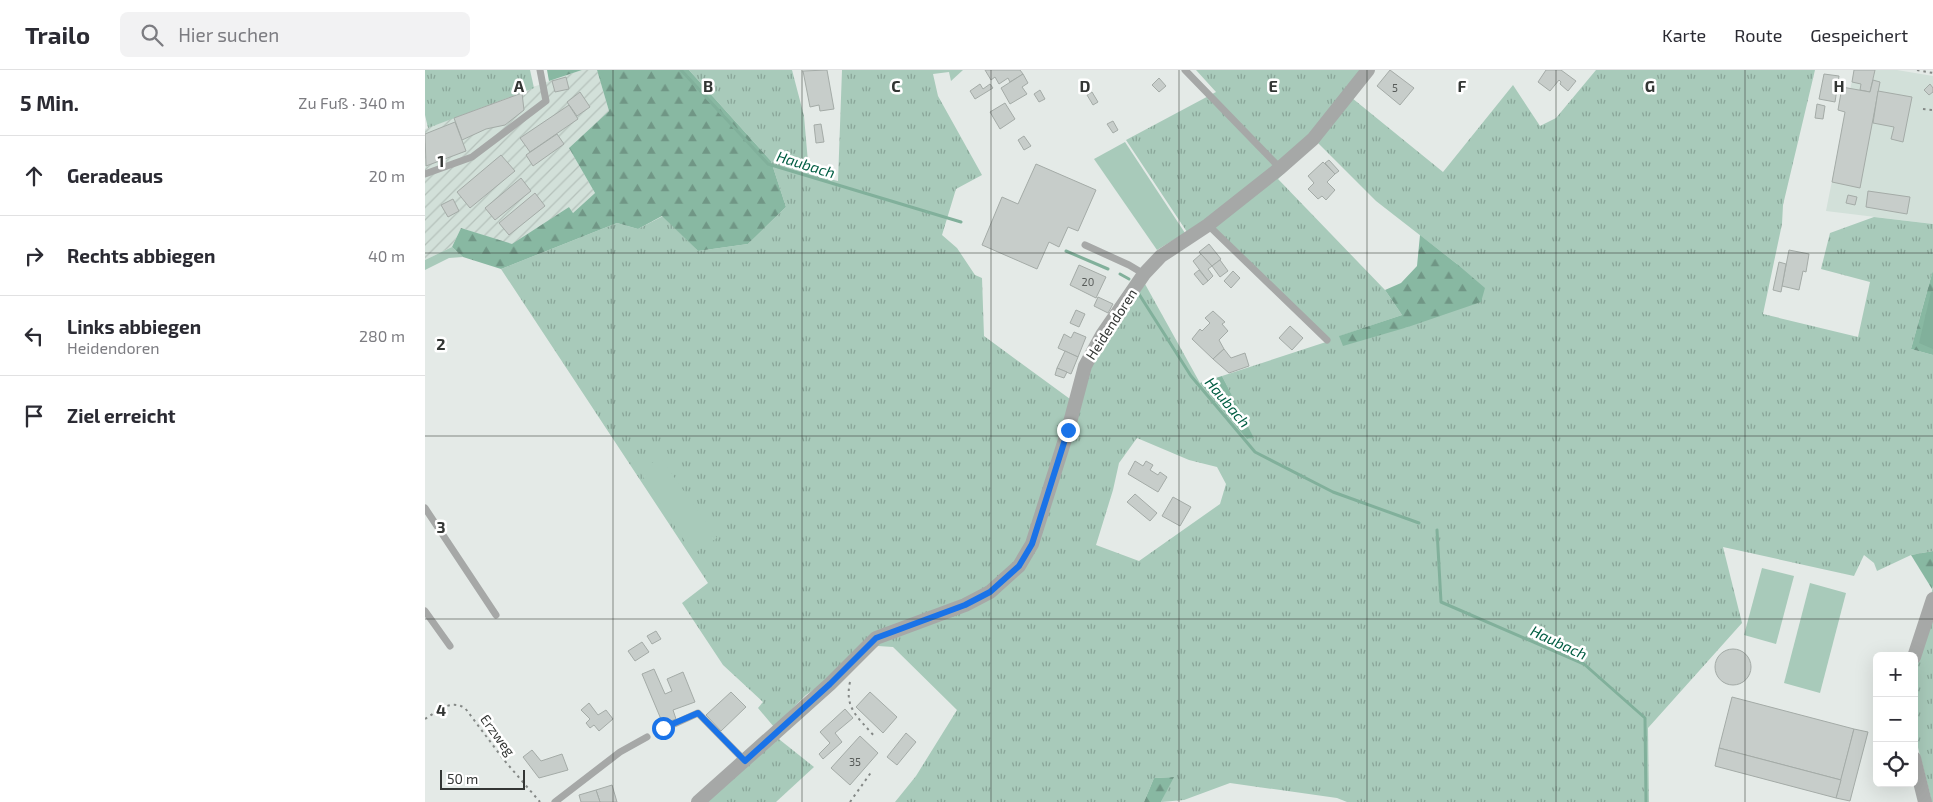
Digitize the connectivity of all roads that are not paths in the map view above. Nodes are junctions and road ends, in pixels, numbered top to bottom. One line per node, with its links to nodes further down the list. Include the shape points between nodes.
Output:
1 (540, 70): 5 (lane, via 546,101 472,157)
2 (1185, 70): 4 (lane)
3 (1368, 70): 4 (street, Heidendoren, via 1313,139)
4 (1280, 168): 6 (street, Heidendoren)
5 (425, 174)
6 (1208, 225): 8 (street, Heidendoren, via 1161,256); 9 (lane)
7 (1085, 245): 8 (lane)
8 (1144, 274): 18 (street, Heidendoren, via 1085,366 1032,544 1019,566 990,592 965,605 876,638)
9 (1327, 340)
10 (425, 508): 13 (lane)
11 (1933, 599): 15 (street)
12 (426, 616): 14 (lane)
13 (496, 616)
14 (450, 646)
15 (1915, 652)
16 (663, 728): 18 (lane, via 698,713)
17 (647, 737): 20 (lane, via 620,752)
18 (745, 761): 21 (street, Heidendoren)
19 (1918, 774): 22 (street)
20 (555, 802)
21 (698, 802)
22 (1925, 802)

